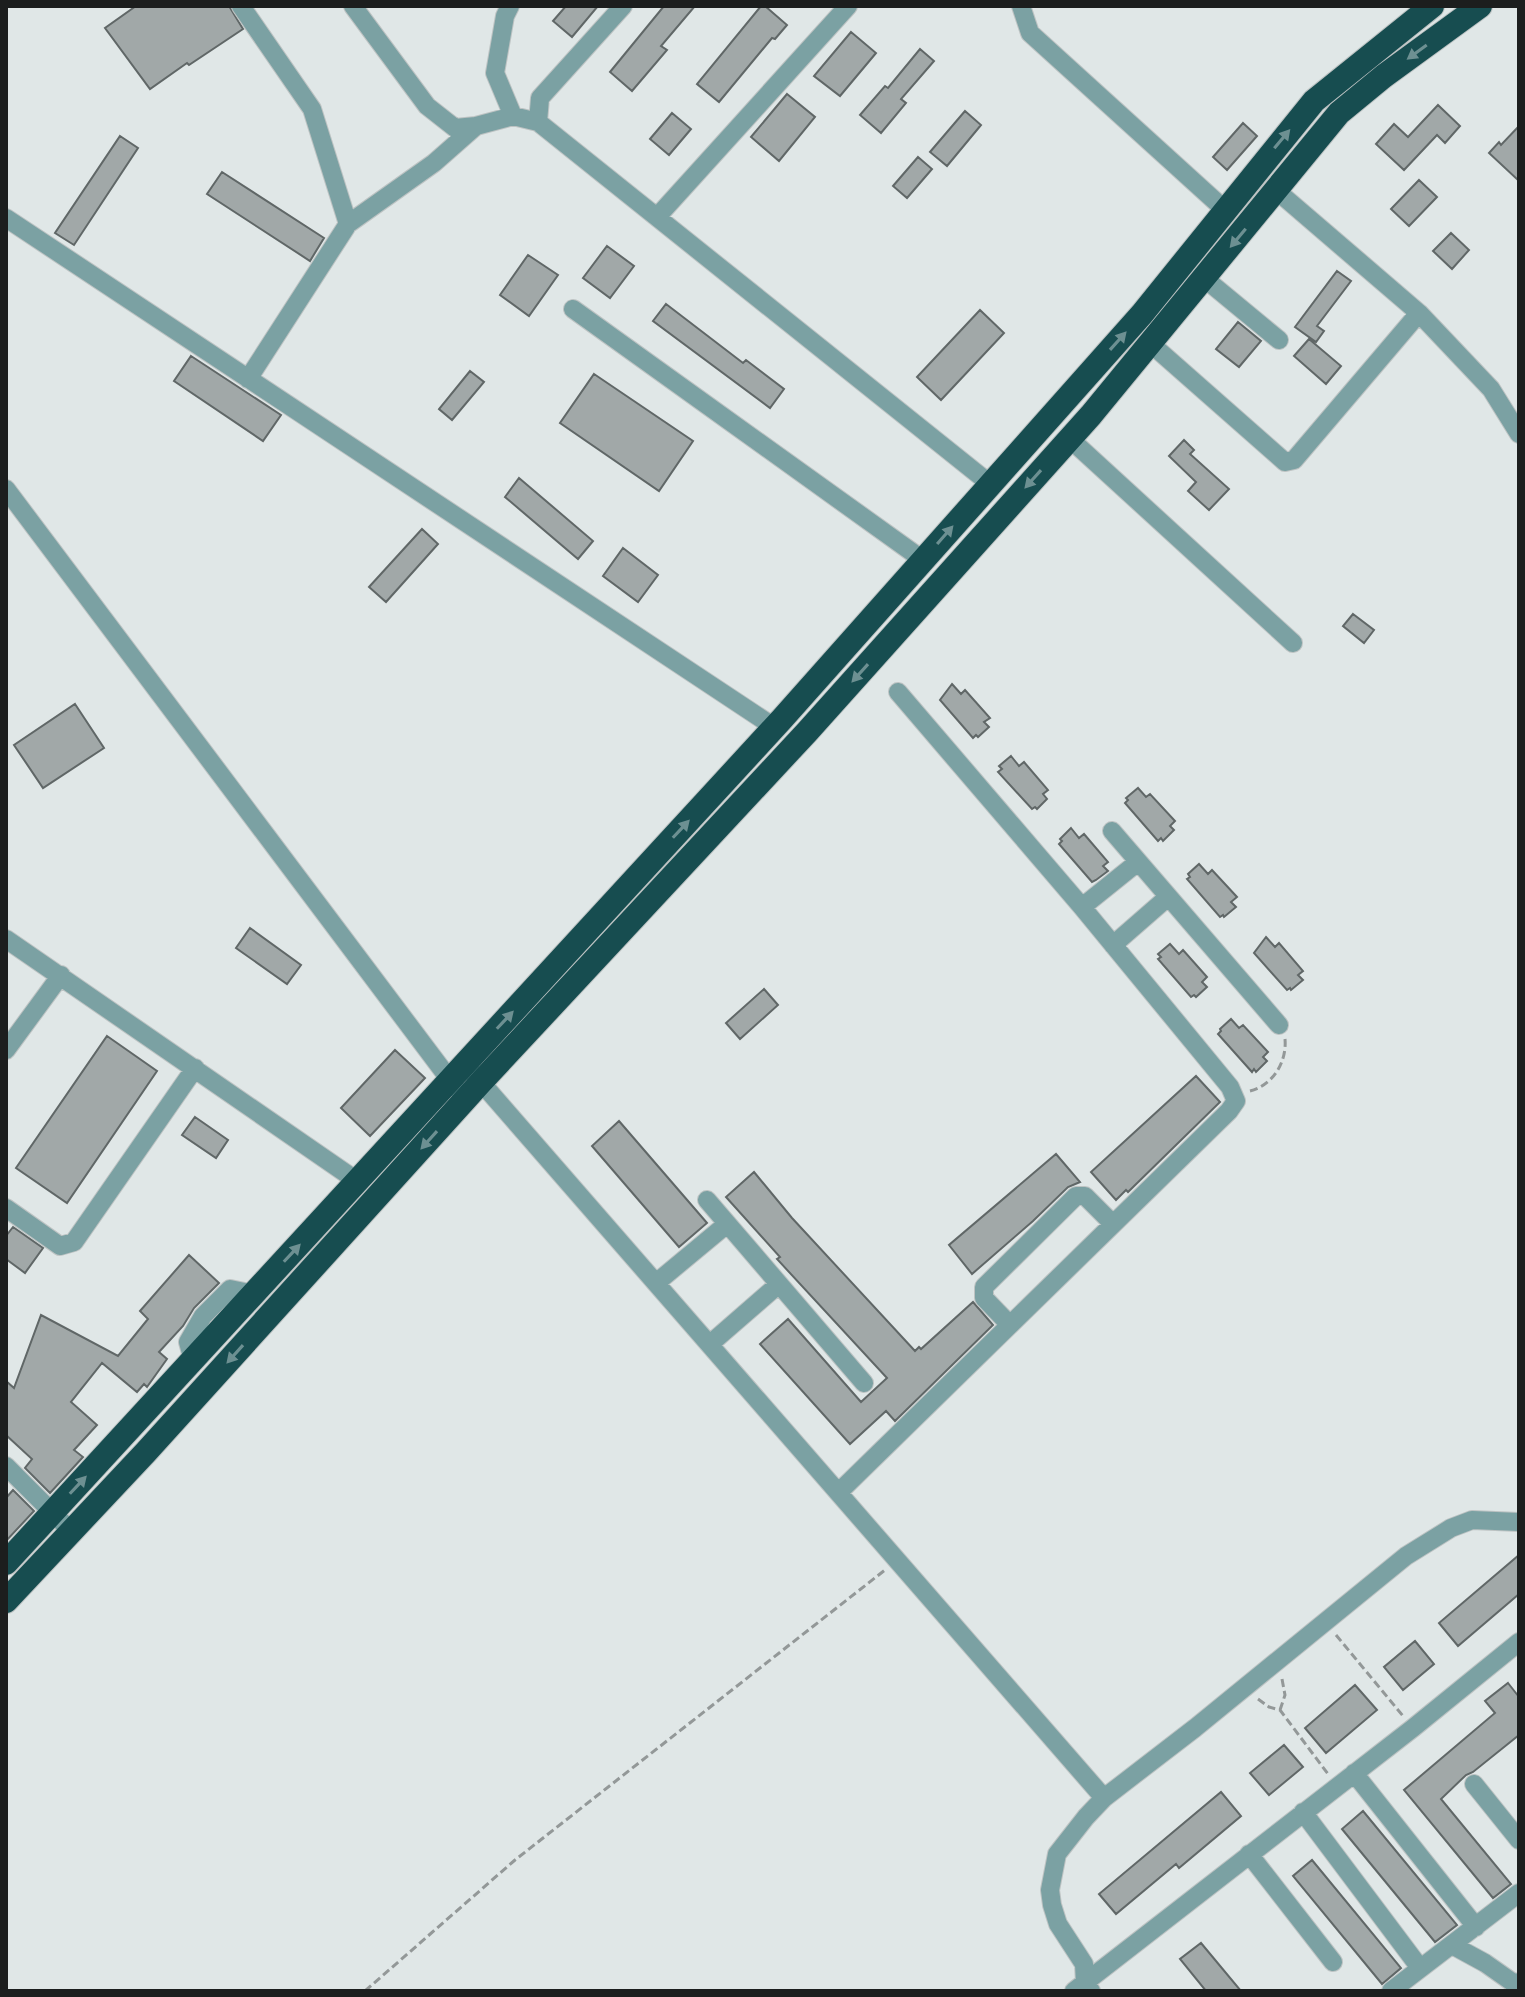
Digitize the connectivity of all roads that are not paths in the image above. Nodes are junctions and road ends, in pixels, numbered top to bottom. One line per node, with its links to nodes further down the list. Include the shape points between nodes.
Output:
1 (241, 6): 16 (street, via 312,109)
2 (353, 6): 11 (street, via 427,106 455,128)
3 (510, 6): 9 (street, via 495,73)
4 (623, 6): 10 (street, via 540,98)
5 (848, 6): 14 (street)
6 (1021, 6): 13 (street, via 1030,33)
7 (1432, 6): 13 (highway, one-way to 7, via 1314,101)
8 (1480, 6): 12 (highway, one-way to 12, via 1339,113)
9 (513, 116): 10 (street); 11 (street)
10 (538, 122): 14 (street)
11 (476, 126): 16 (street)
12 (1277, 191): 17 (highway, one-way to 17); 19 (street)
13 (1225, 210): 25 (highway, one-way to 13, via 1142,314)
14 (657, 217): 25 (street)
15 (6, 218): 22 (street)
16 (348, 224): 22 (street)
17 (1204, 278): 20 (street); 21 (highway)
18 (573, 309): 27 (street)
19 (1419, 313): 21 (street, via 1294,460 1285,462); 23 (street, via 1491,389)
20 (1279, 340)
21 (1150, 343): 24 (highway)
22 (248, 379): 30 (street)
23 (1519, 434)
24 (1069, 438): 28 (street); 41 (highway, one-way to 41, via 807,732)
25 (989, 483): 27 (highway, one-way to 25)
26 (6, 489): 41 (street)
27 (923, 560): 30 (highway)
28 (1293, 643)
29 (898, 692): 34 (street)
30 (774, 727): 41 (highway, one-way to 30)
31 (1112, 831): 32 (street)
32 (1138, 862): 33 (street); 34 (street)
33 (1168, 897): 36 (street); 38 (street)
34 (1082, 907): 36 (street)
35 (6, 939): 37 (street)
36 (1113, 945): 46 (street, via 1236,1101)
37 (61, 975): 39 (street); 40 (street)
38 (1279, 1025)
39 (6, 1050)
40 (195, 1068): 42 (street); 44 (street, via 74,1242 60,1246)
41 (465, 1082): 42 (highway); 47 (street); 56 (highway, one-way to 56, via 146,1452)
42 (357, 1181): 54 (highway, one-way to 42)
43 (707, 1200): 45 (street)
44 (6, 1208)
45 (727, 1224): 47 (street); 48 (street)
46 (1113, 1224): 49 (street); 49 (street, via 1085,1196 1076,1196 984,1287 984,1298)
47 (656, 1283): 50 (street)
48 (779, 1284): 50 (street); 51 (street)
49 (1010, 1325): 53 (street)
50 (710, 1344): 53 (street)
51 (864, 1383)
52 (6, 1466): 54 (street)
53 (839, 1492): 62 (street)
54 (52, 1513): 56 (street); 57 (highway)
55 (1519, 1522): 62 (street, via 1472,1520 1406,1556)
56 (71, 1531): 58 (highway)
57 (6, 1563)
58 (6, 1601)
59 (1519, 1642): 60 (street)
60 (1354, 1773): 63 (street); 67 (street)
61 (1474, 1784): 64 (street)
62 (1104, 1798): 72 (street, via 1057,1854 1050,1890 1058,1924 1084,1964)
63 (1303, 1812): 65 (street); 70 (street)
64 (1519, 1840)
65 (1249, 1854): 69 (street); 72 (street)
66 (1519, 1893): 67 (street)
67 (1476, 1927): 68 (street)
68 (1452, 1945): 70 (street); 71 (street)
69 (1333, 1962)
70 (1420, 1968): 73 (street)
71 (1519, 1983)
72 (1083, 1988)
73 (1391, 1991)

